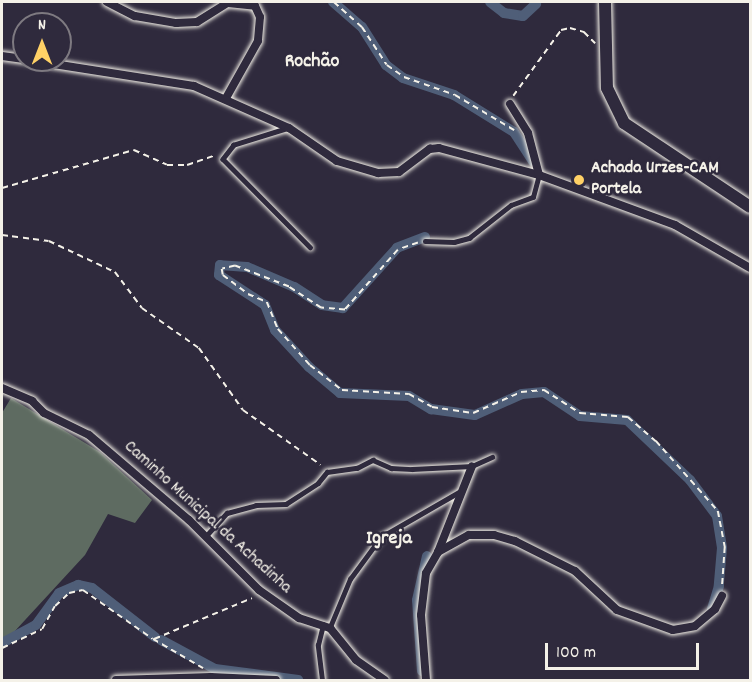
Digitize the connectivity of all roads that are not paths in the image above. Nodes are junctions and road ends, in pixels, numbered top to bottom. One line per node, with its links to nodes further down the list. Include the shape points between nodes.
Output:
1 (107, 2): 4 (street, via 135,16 176,23 196,22 228,3 255,6 260,17 258,41)
2 (605, 2): 8 (main road, via 607,88 624,123)
3 (72, 67): 4 (street, via 194,86)
4 (226, 98): 6 (street)
5 (510, 104): 7 (street, via 528,133)
6 (289, 128): 7 (street, via 338,160 378,173 399,172 430,149 439,148); 10 (lane, via 234,145 225,152 226,166)
7 (539, 175): 9 (lane, via 533,197 512,205 469,238); 11 (street, via 675,225)
8 (750, 207)
9 (425, 241)
10 (310, 247)
11 (750, 268)
12 (2, 388): 16 (street, Caminho Municipal da Achadinha, via 88,435)
13 (492, 457): 14 (lane)
14 (472, 466): 15 (street); 16 (lane, via 412,470 391,468 373,459 357,468 327,472 318,483 286,504 256,505 227,513)
15 (459, 492): 17 (street); 19 (lane, via 381,537 350,579)
16 (206, 536): 19 (street, Caminho Municipal da Achadinha, via 259,590 298,618)
17 (438, 552): 18 (street, via 469,535 494,535 515,541 575,571 618,610 673,630 695,626 715,609); 24 (street, via 426,573 421,615)
18 (722, 596)
19 (326, 626): 22 (lane, via 318,645); 23 (street, via 357,660)
20 (116, 681): 21 (street, via 209,674)
21 (276, 681)
22 (322, 681)
23 (385, 681)
24 (426, 681)

